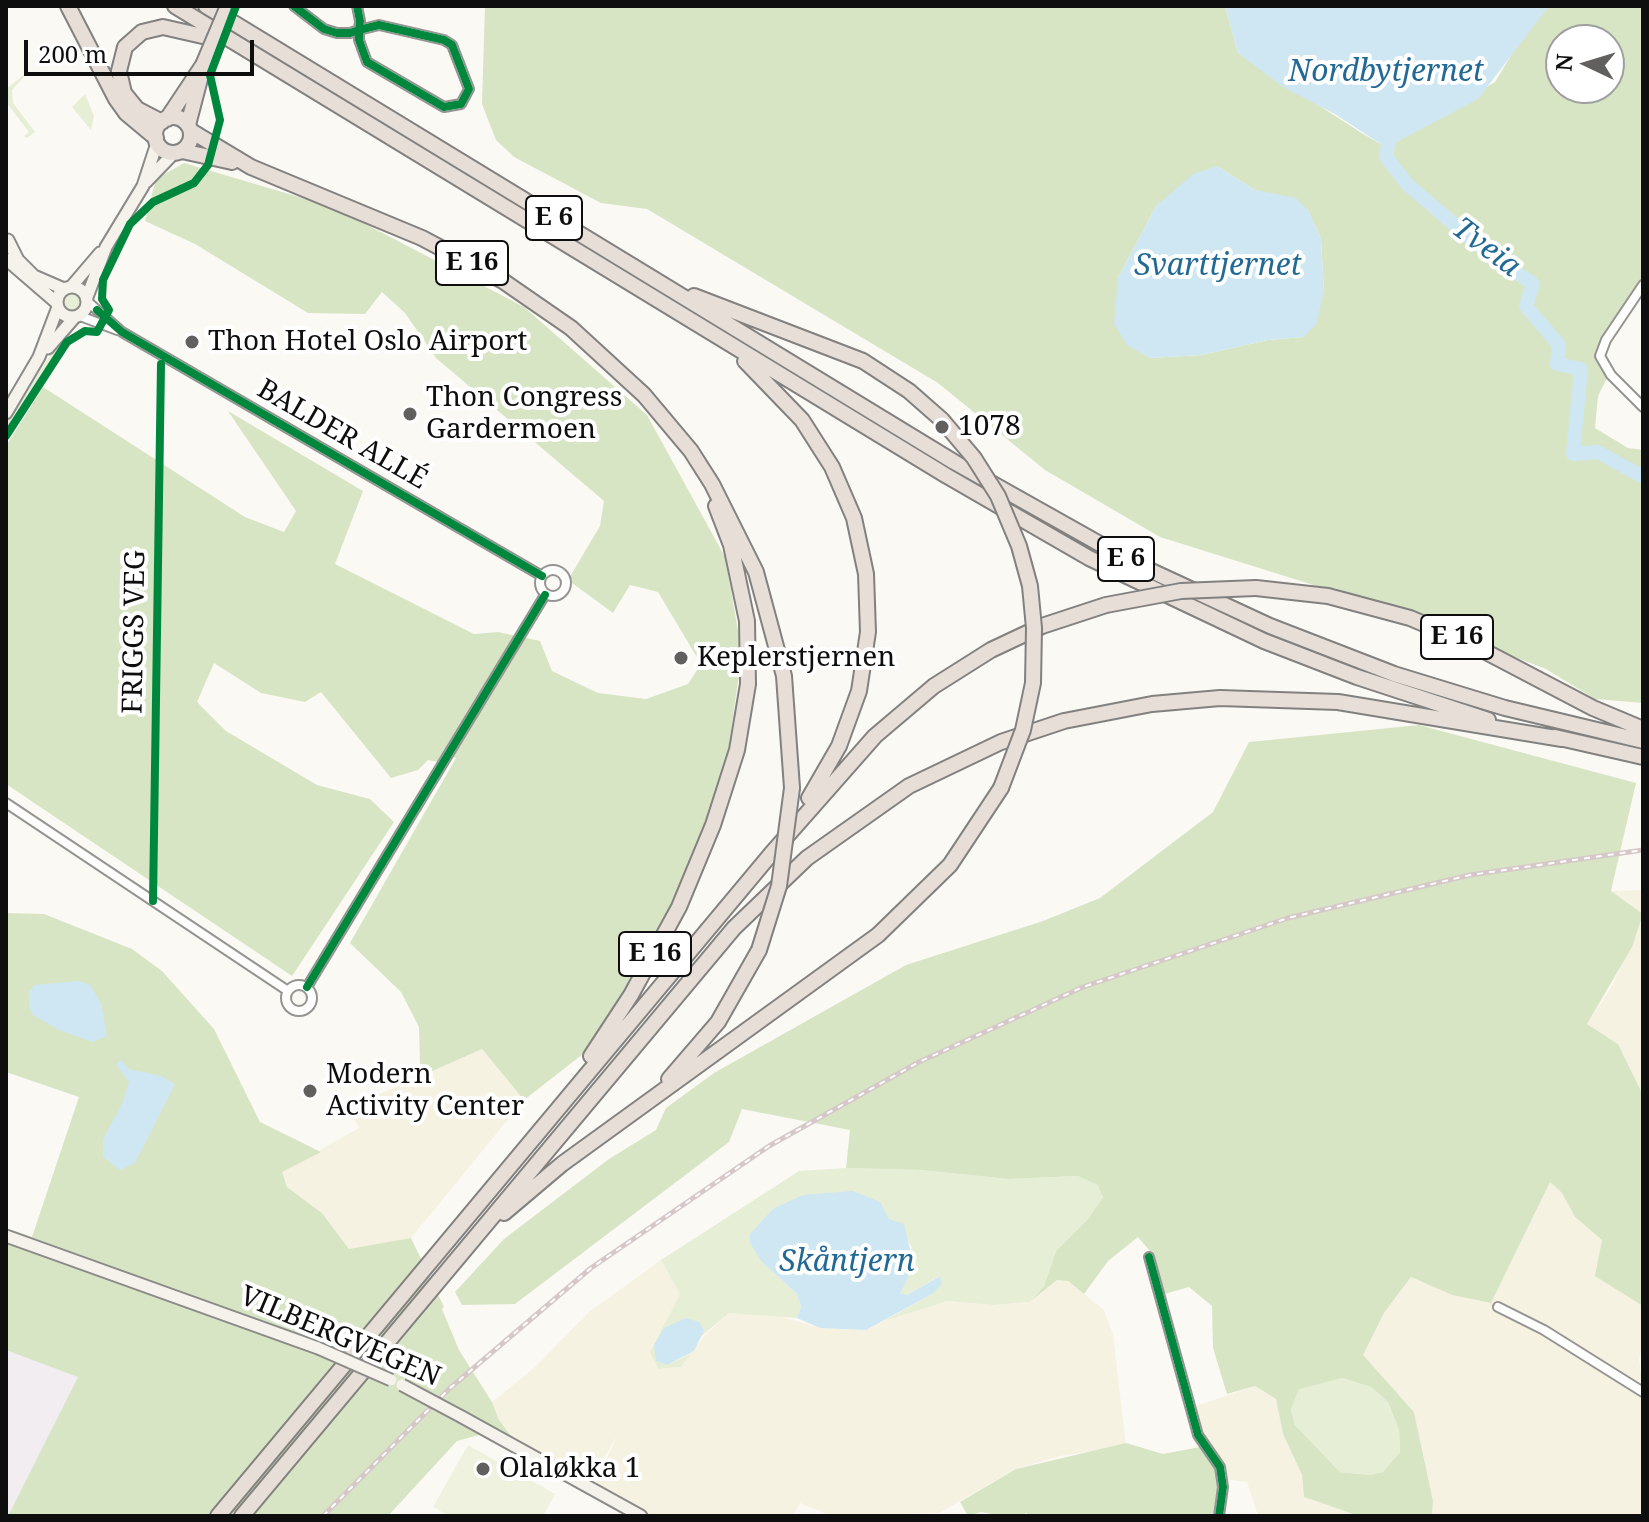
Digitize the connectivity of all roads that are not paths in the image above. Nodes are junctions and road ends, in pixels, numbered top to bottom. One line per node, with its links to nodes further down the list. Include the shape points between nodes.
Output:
1 (68, 6): 12 (highway, via 116,99)
2 (175, 6): 8 (highway, E 6)
3 (206, 6): 19 (highway, E 6)
4 (228, 6): 9 (highway, bridge)
5 (294, 6): 7 (street, via 324,29)
6 (357, 6): 7 (street)
7 (359, 30): 7 (street, via 367,62 385,75 444,107 461,104 468,95 452,45 444,40 379,25)
8 (247, 49): 10 (highway, E 6, via 173,27 148,29 134,37 122,53 122,86 137,109); 26 (highway, E 6)
9 (203, 65): 10 (highway); 11 (highway)
10 (164, 120): 11 (highway, E 16, via 181,119); 12 (highway)
11 (190, 128): 13 (highway, via 190,142); 14 (highway, E 16)
12 (157, 141): 13 (highway, E 16, via 164,151); 15 (main road)
13 (178, 152): 14 (highway, E 16); 15 (main road)
14 (251, 167): 30 (highway, E 16, via 422,238 503,281 592,345)
15 (143, 186): 17 (main road)
16 (7, 238): 21 (main road, via 34,276)
17 (106, 247): 21 (main road); 22 (main road)
18 (6, 259): 23 (main road)
19 (653, 278): 35 (highway, E 6, via 1013,497 1173,583 1394,674); 41 (highway, E 16, bridge, via 863,361 942,420 974,458 1014,531 1030,586 1034,628 1033,683 1023,730 1001,788 961,851 899,917 841,964)
20 (1643, 285): 28 (street, via 1600,351 1611,375)
21 (68, 288): 22 (main road, via 79,288); 23 (main road)
22 (88, 299): 24 (main road); 25 (street, BALDER ALLÉ)
23 (57, 305): 24 (main road, via 66,316); 27 (main road)
24 (77, 317): 25 (street, BALDER ALLÉ); 27 (main road)
25 (122, 332): 31 (street, BALDER ALLÉ)
26 (717, 337): 34 (highway, E 6, via 1006,512 1166,597 1357,677); 38 (highway, E 16, via 780,395 823,450 854,518 866,574 866,653 850,719 830,765)
27 (39, 357): 29 (main road)
28 (1643, 407)
29 (6, 413)
30 (660, 413): 41 (highway, E 16, bridge, via 722,500 763,592 784,676 792,788 783,866 759,950 718,1022); 42 (highway, E 16, via 706,486 737,567 748,642 741,731 713,825 664,936 616,1020 526,1136)
31 (542, 576): 32 (street); 32 (street, via 558,571 566,581 561,594)
32 (545, 595): 39 (street)
33 (1643, 729): 38 (highway, E 16, bridge, via 1410,618 1328,596 1256,588 1181,591 1106,605 1015,638 934,686 875,736)
34 (1562, 739): 36 (highway, E 6); 44 (highway, E 16, via 1338,702 1220,698 1064,721 952,763 872,809 771,891)
35 (1643, 741)
36 (1643, 757)
37 (6, 803): 40 (street)
38 (771, 854): 42 (highway, E 16)
39 (307, 987): 40 (street, via 295,985); 40 (street, via 313,997 304,1010 289,1006)
40 (288, 991)
41 (648, 1102): 44 (highway, E 16, via 554,1170)
42 (522, 1152): 48 (highway, E 16)
43 (6, 1236): 50 (main road, VILBERGVEGEN, bridge, via 318,1348 397,1382)
44 (463, 1251): 49 (highway, E 16)
45 (1149, 1257): 51 (street, via 1198,1435 1220,1467)
46 (1498, 1307): 47 (street)
47 (1643, 1392)
48 (218, 1516)
49 (242, 1516)
50 (641, 1516)
51 (1219, 1516)

